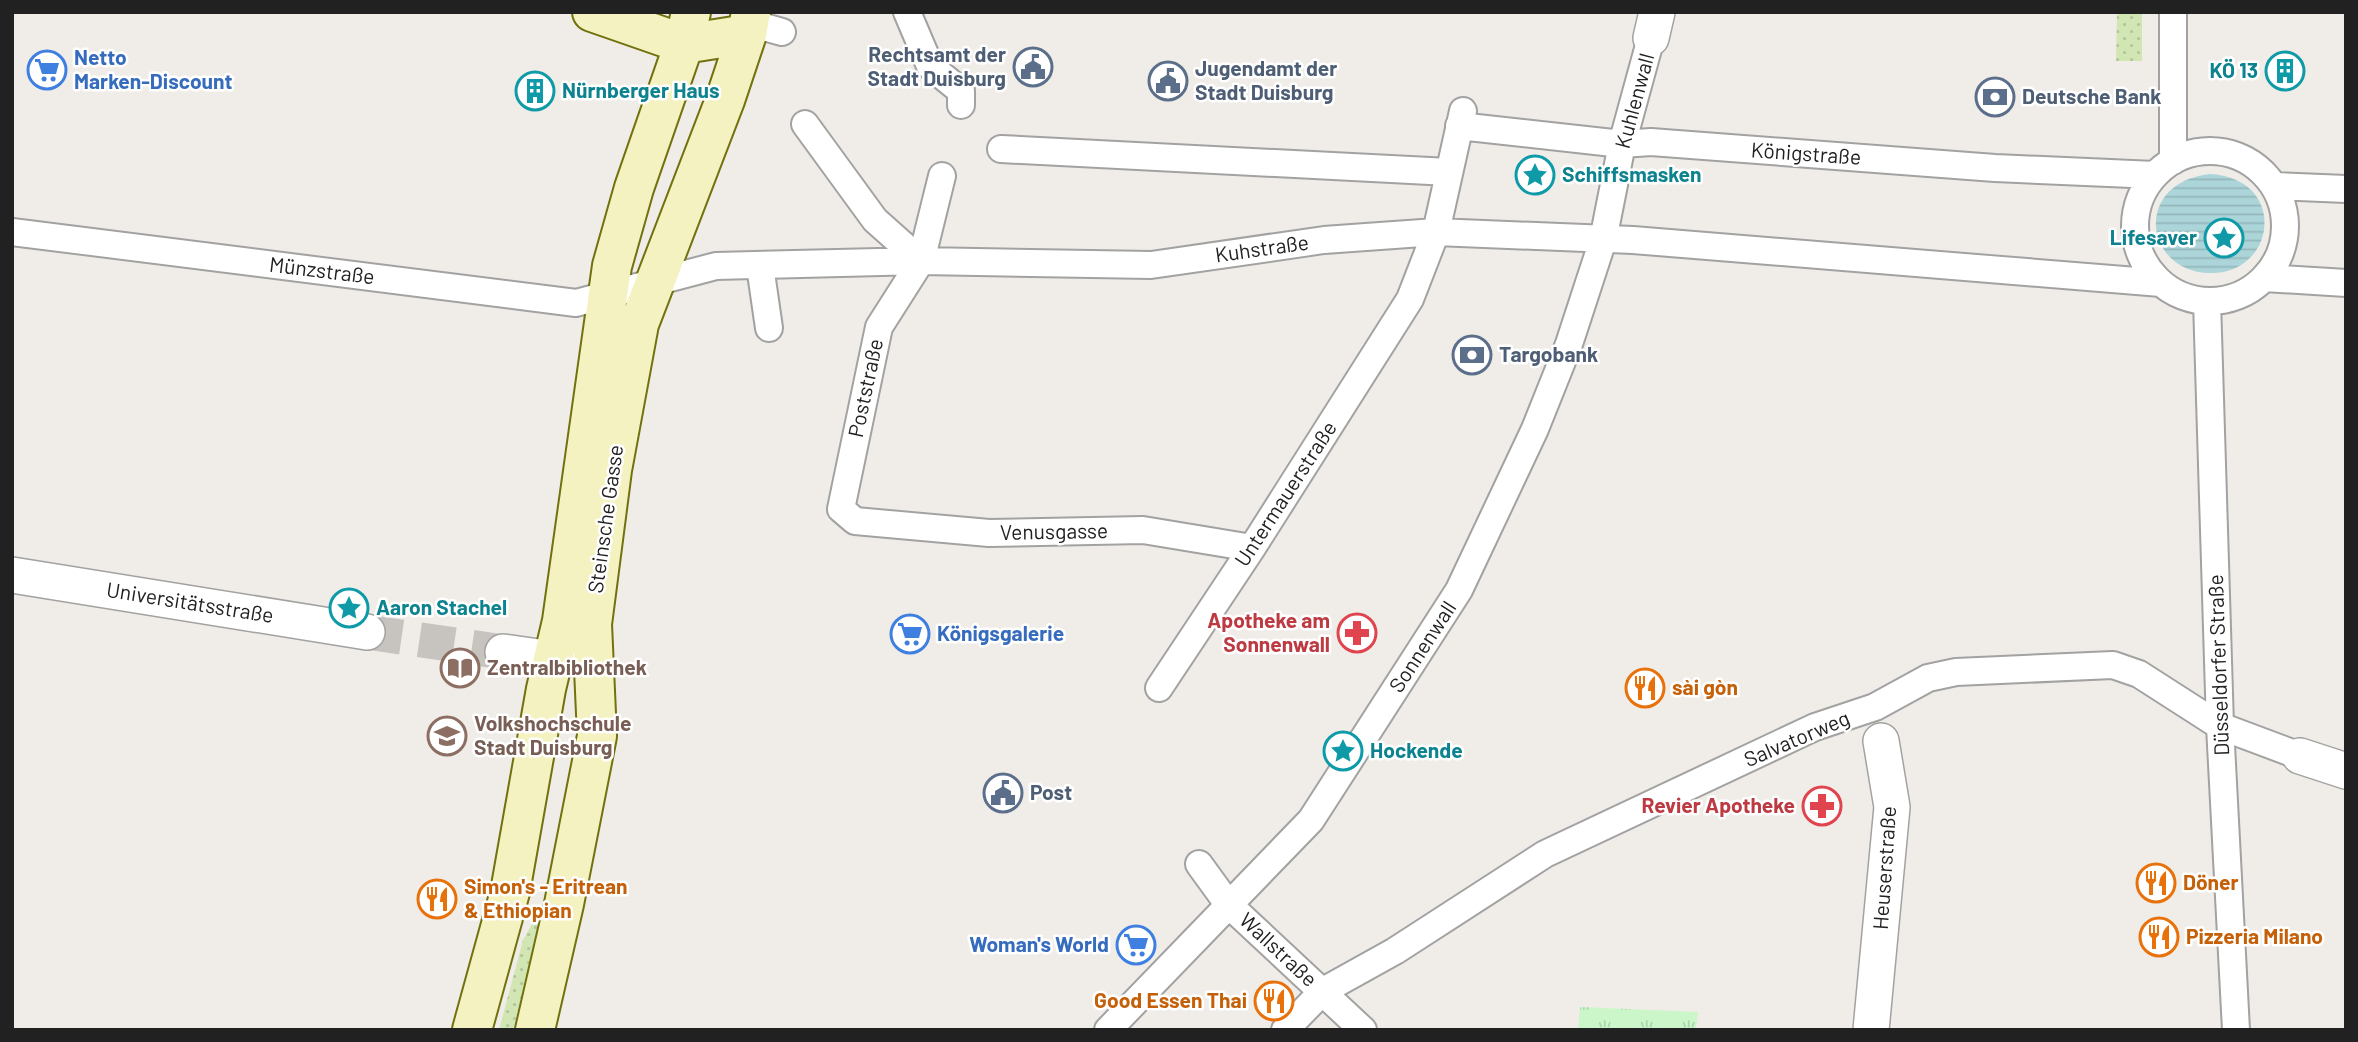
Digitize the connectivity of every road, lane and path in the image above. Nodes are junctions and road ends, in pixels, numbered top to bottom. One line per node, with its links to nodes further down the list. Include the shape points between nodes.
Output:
1 (592, 12): 6 (main road)
2 (907, 12): 7 (street, via 930,66 961,91)
3 (2173, 12): 12 (street)
4 (754, 23): 6 (main road); 26 (main road, Steinsche Gasse, via 709,143)
5 (1654, 25): 10 (street, Kuhlenwall)
6 (687, 28): 26 (main road, Steinsche Gasse, via 612,266)
7 (961, 106)
8 (1461, 117): 10 (street, Königstraße); 13 (street, Untermauerstraße)
9 (805, 124): 21 (street, via 875,220)
10 (1622, 144): 12 (street, Königstraße, via 1651,142 1995,168); 16 (street, Kuhlenwall)
11 (1001, 149): 13 (street)
12 (2164, 168): 15 (street, Königstraße, via 2194,152 2217,151 2240,156); 24 (street, via 2142,193 2136,215 2136,240 2145,264)
13 (1449, 172): 19 (street, Untermauerstraße)
14 (942, 176): 21 (street)
15 (2274, 186): 17 (street); 23 (street, Königstraße, via 2284,208 2286,231 2281,253)
16 (1613, 189): 20 (street, Sonnenwall)
17 (2346, 190)
18 (12, 232): 26 (street, Münzstraße, via 576,303)
19 (1436, 232): 20 (street, Kuhstraße); 21 (street, Kuhstraße, via 1325,240 1151,265); 30 (street, Untermauerstraße, via 1410,299)
20 (1603, 240): 24 (street, Königstraße); 43 (street, Sonnenwall, via 1535,429 1460,590 1311,820)
21 (921, 261): 22 (street, Kuhstraße); 29 (street, Poststraße, via 879,327 841,509)
22 (760, 266): 26 (street, Kuhstraße, via 716,266); 28 (street)
23 (2264, 278): 25 (street); 27 (street, Königstraße, via 2230,299)
24 (2161, 283): 27 (street, Königstraße, via 2183,296)
25 (2346, 284)
26 (631, 289): 34 (main road, Steinsche Gasse, via 639,324 612,470 592,624); 35 (main road, Steinsche Gasse)
27 (2207, 301): 38 (street, Düsseldorfer Straße)
28 (769, 328)
29 (855, 521): 30 (street, Venusgasse, via 989,533 1143,530)
30 (1252, 548): 36 (street, Untermauerstraße)
31 (12, 575): 32 (street, Universitätsstraße)
32 (367, 632)
33 (503, 652): 35 (street)
34 (593, 657): 35 (street); 46 (main road, Steinsche Gasse, via 597,736)
35 (553, 659): 45 (main road, Steinsche Gasse, via 510,892)
36 (1159, 688)
37 (1875, 707): 38 (street, Salvatorweg, via 1945,674 2112,665 2138,674); 39 (street, Heuserstraße); 44 (street, Salvatorweg, via 1815,727 1545,854 1395,951)
38 (2220, 726): 40 (street, Salvatorweg); 51 (street, Düsseldorfer Straße)
39 (1881, 741): 50 (street, Heuserstraße, via 1892,807)
40 (2300, 756): 41 (street)
41 (2346, 771)
42 (1199, 864): 43 (street, Wallstraße)
43 (1228, 904): 44 (street, Wallstraße); 47 (street, Sonnenwall)
44 (1322, 991): 48 (street, Salvatorweg); 49 (street, Wallstraße)
45 (472, 1030)
46 (535, 1030)
47 (1108, 1030)
48 (1285, 1030)
49 (1363, 1030)
50 (1871, 1030)
51 (2236, 1030)

